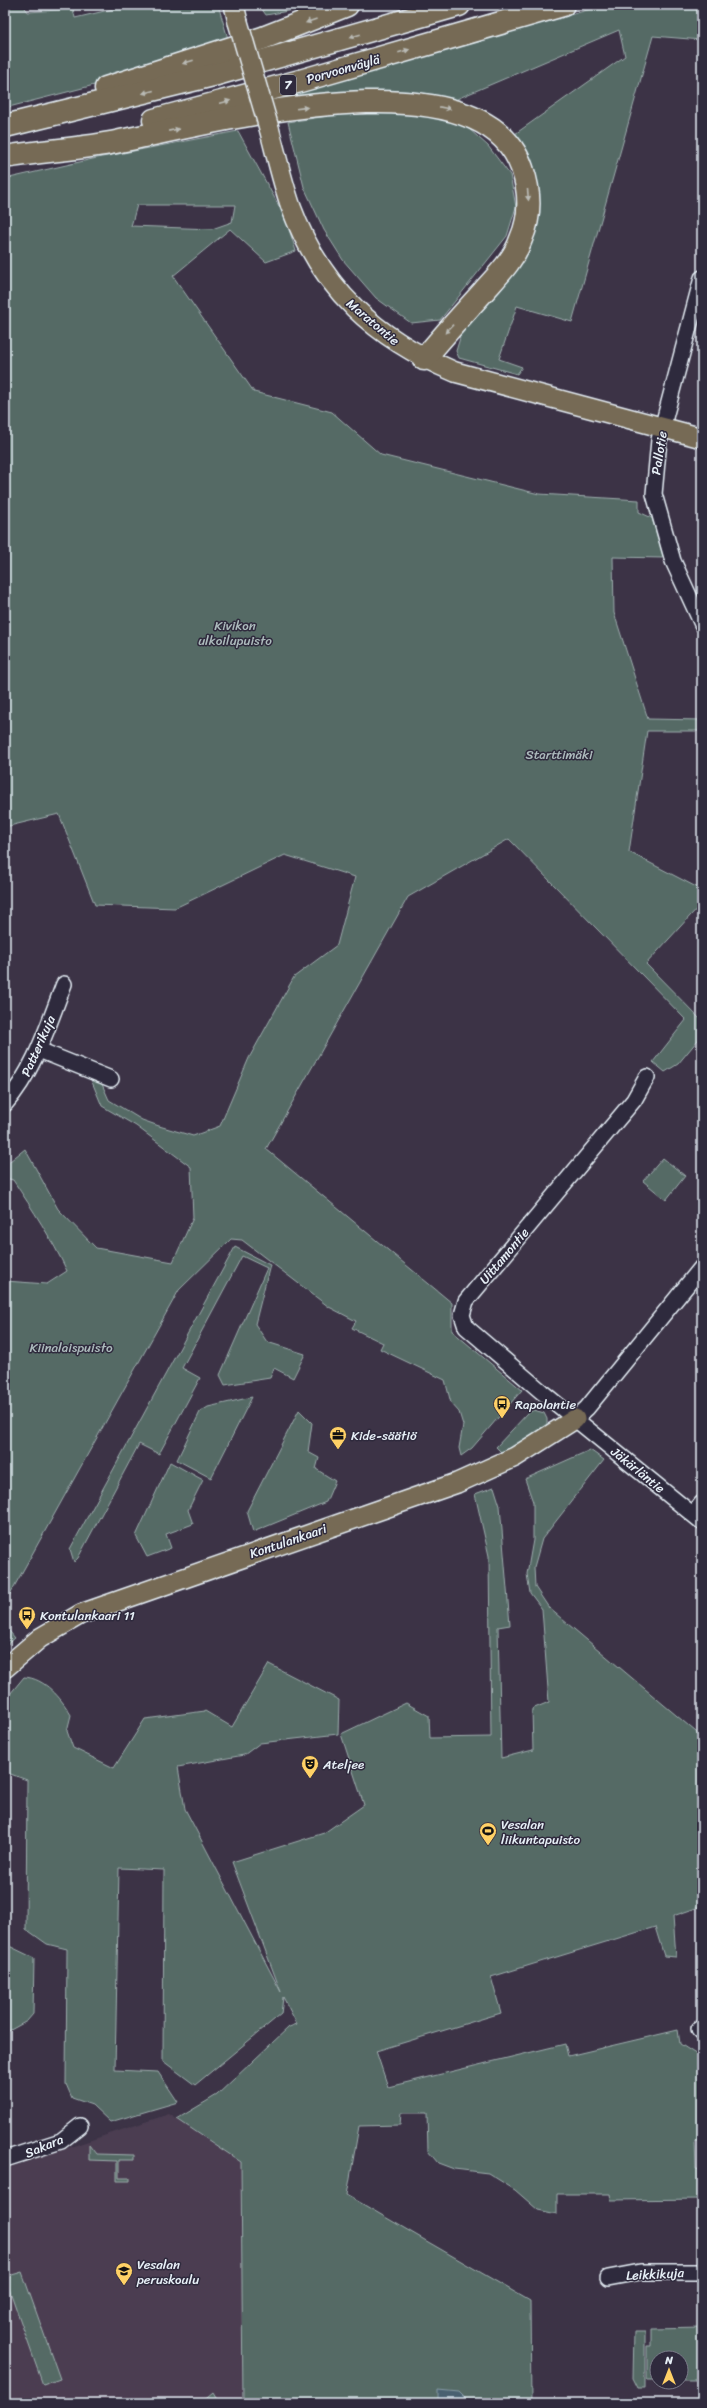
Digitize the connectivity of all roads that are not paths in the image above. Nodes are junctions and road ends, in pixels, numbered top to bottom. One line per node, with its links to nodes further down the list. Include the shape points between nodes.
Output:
1 (347, 5): 5 (highway, one-way to 5, via 263,38)
2 (459, 5): 6 (highway, 7, one-way to 6, via 224,72)
3 (563, 5): 7 (highway, Porvoonväylä / 7, one-way to 3, via 226,102)
4 (236, 13): 9 (main road, Maratontie, bridge, via 291,206 304,237 318,261 354,309 382,333)
5 (5, 119)
6 (5, 126)
7 (8, 156): 9 (highway, one-way to 9, via 108,143 247,116 336,104 422,103 474,117 491,127 506,141 520,162 528,189 527,217 521,240 508,262)
8 (702, 278): 10 (street, Pallotie)
9 (424, 359): 10 (main road, Maratontie, via 485,381)
10 (662, 429): 11 (main road, Maratontie); 12 (street, Pallotie, via 655,472 654,494 657,509 673,561)
11 (702, 438)
12 (702, 624)
13 (64, 984): 14 (street, Patterikuja)
14 (39, 1050): 16 (street); 17 (street, Patterikuja, via 24,1078)
15 (647, 1078): 19 (street, Uittamontie, via 634,1100 466,1301 462,1311 466,1327)
16 (111, 1079)
17 (5, 1104)
18 (699, 1277): 19 (street, via 587,1408)
19 (574, 1419): 20 (street, Jäkärläntie); 21 (main road, Kontulankaari, via 515,1457 457,1483 81,1614 40,1638)
20 (699, 1513)
21 (5, 1668)
22 (80, 2126): 23 (street, Sakara, via 61,2141)
23 (5, 2159)
24 (702, 2272): 25 (street, Leikkikuja, via 640,2272)
25 (608, 2278)

